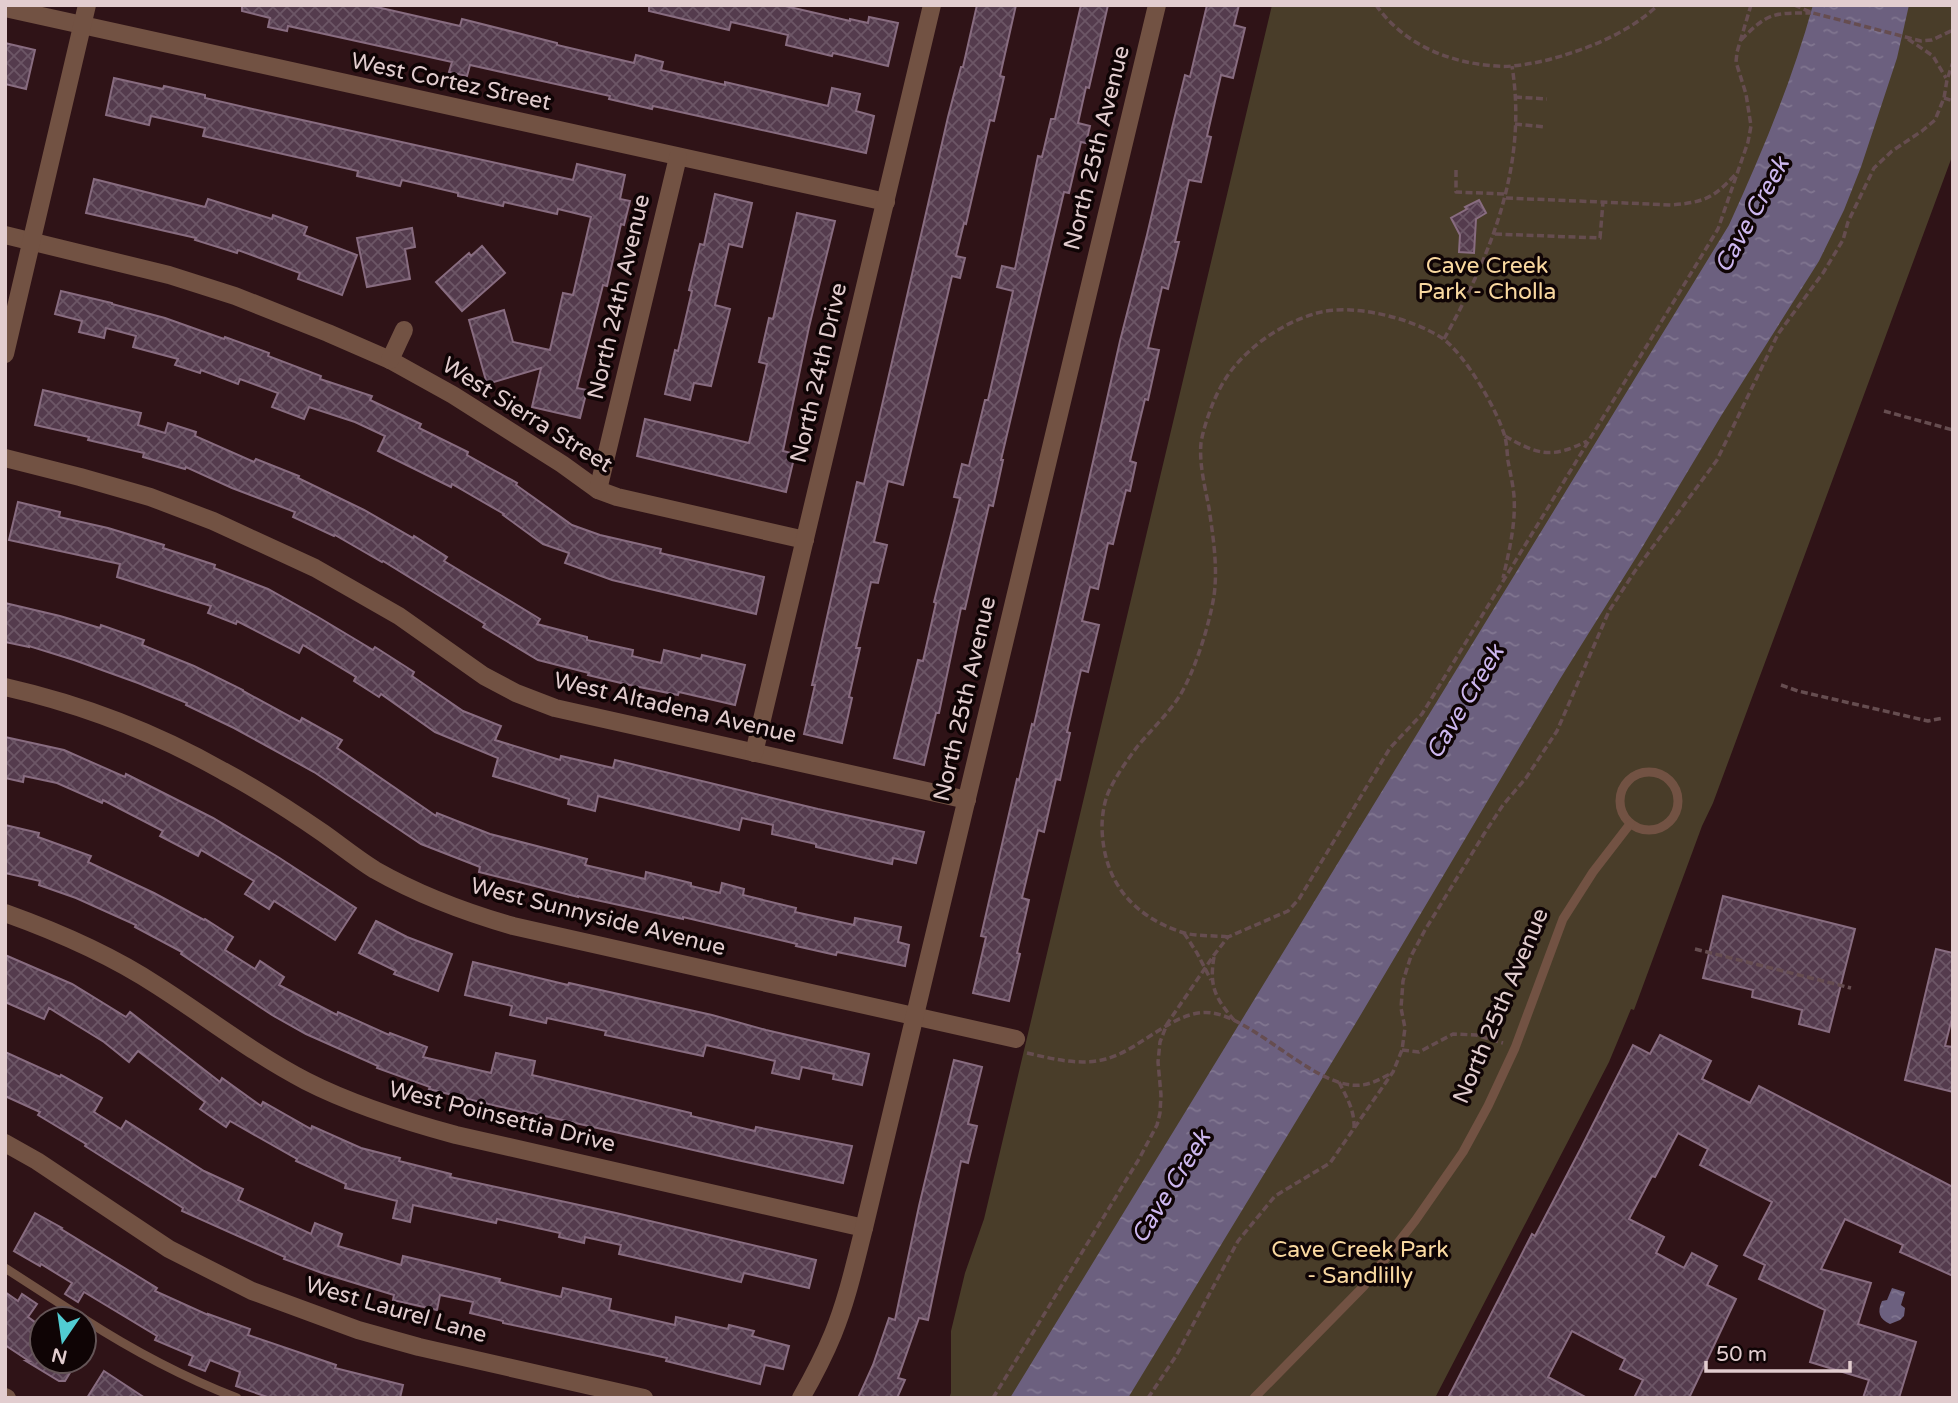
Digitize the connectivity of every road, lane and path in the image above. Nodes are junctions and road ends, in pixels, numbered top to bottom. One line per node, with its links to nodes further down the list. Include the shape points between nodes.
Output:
1 (87, 5): 10 (street)
2 (932, 5): 27 (street, North 24th Drive)
3 (1157, 5): 48 (street, North 25th Avenue)
4 (1376, 5): 15 (path, via 1405,36 1433,52 1468,63)
5 (1657, 5): 15 (path, via 1634,24 1593,45)
6 (1751, 5): 13 (path)
7 (1794, 5): 9 (path)
8 (5, 8): 10 (street, West Cortez Street)
9 (1813, 13): 12 (path); 13 (path, via 1769,16)
10 (82, 25): 23 (street, West Cortez Street); 31 (street)
11 (1953, 30): 12 (path, via 1932,40)
12 (1906, 38): 16 (path, via 1933,56)
13 (1740, 42): 25 (path, via 1736,62 1751,126)
14 (1953, 62): 16 (path)
15 (1512, 66): 17 (path)
16 (1947, 80): 18 (path)
17 (1515, 97): 19 (path); 21 (path)
18 (1944, 97): 20 (path); 63 (path, via 1934,120 1874,168 1839,246 1778,334 1717,460 1609,611 1557,731 1484,834 1425,930 1403,981)
19 (1547, 99)
20 (1953, 101)
21 (1514, 124): 22 (path); 26 (path)
22 (1545, 127)
23 (678, 157): 27 (street, West Cortez Street); 41 (street, North 24th Avenue)
24 (1456, 170): 26 (path, via 1456,192)
25 (1739, 171): 28 (path, via 1719,192 1693,203); 39 (path, via 1717,229)
26 (1506, 196): 28 (path); 29 (path)
27 (886, 202): 42 (street, North 24th Drive)
28 (1603, 202): 29 (path, via 1600,238)
29 (1494, 234): 33 (path, via 1469,295)
30 (5, 235): 31 (street, West Sierra Street)
31 (33, 241): 34 (street); 35 (street, West Sierra Street, via 235,296)
32 (404, 330): 35 (street)
33 (1444, 339): 38 (path, via 1470,368); 51 (path, via 1388,316 1353,310 1319,312 1251,348 1218,392 1201,444 1214,541 1214,594 1208,626 1180,696 1136,748 1110,789 1102,819 1106,862 1116,884 1155,921)
34 (5, 354)
35 (390, 360): 41 (street, West Sierra Street, via 453,395)
36 (1884, 411): 37 (path)
37 (1953, 429)
38 (1505, 436): 39 (path, via 1527,449 1547,453 1568,451); 43 (path, via 1514,498)
39 (1589, 440): 43 (path)
40 (5, 458): 47 (street, West Altadena Avenue, via 150,497 213,520 315,568 516,693 555,708)
41 (598, 490): 42 (street, West Sierra Street)
42 (805, 540): 47 (street, North 24th Drive)
43 (1503, 582): 52 (path, via 1422,714 1390,748 1298,899 1288,911)
44 (1781, 685): 46 (path, via 1928,721)
45 (5, 687): 58 (street, West Sunnyside Avenue, via 109,718 223,771 373,869 469,914)
46 (1943, 718)
47 (754, 753): 48 (street, West Altadena Avenue)
48 (967, 800): 58 (street, North 25th Avenue)
49 (1630, 824): 49 (lane, via 1656,830 1676,814 1677,790 1664,775 1645,772 1622,788 1620,807); 62 (lane, North 25th Avenue, via 1563,919)
50 (5, 913): 68 (street, West Poinsettia Drive, via 93,949 262,1056 362,1106 456,1135)
51 (1184, 933): 52 (path); 55 (path)
52 (1228, 937): 54 (path)
53 (1695, 949): 57 (path)
54 (1214, 955): 55 (path); 56 (path)
55 (1205, 968): 56 (path); 60 (path)
56 (1212, 982): 59 (path, via 1219,1001)
57 (1851, 988)
58 (914, 1015): 61 (street, West Sunnyside Avenue); 68 (street, North 25th Avenue)
59 (1235, 1021): 60 (path, via 1199,1013); 65 (path)
60 (1167, 1024): 61 (path, via 1132,1048 1095,1061 1073,1062 1013,1050); 75 (path, via 1158,1062 1161,1095 1157,1125)
61 (1016, 1039)
62 (1516, 1048): 63 (path, via 1476,1035 1453,1034 1419,1052); 77 (lane, North 25th Avenue, via 1463,1152 1415,1221 1364,1286)
63 (1402, 1050): 64 (path)
64 (1394, 1072): 65 (path, via 1360,1085); 66 (path)
65 (1339, 1082): 66 (path, via 1349,1102)
66 (1354, 1132): 76 (path, via 1330,1163 1275,1196 1238,1241)
67 (5, 1143): 73 (street, West Laurel Lane, via 170,1249 252,1290 358,1330)
68 (864, 1228): 74 (street, North 25th Avenue, via 834,1332)
69 (5, 1268): 70 (lane)
70 (62, 1305)
71 (98, 1327): 72 (lane, via 154,1361)
72 (237, 1398)
73 (644, 1398)
74 (801, 1398)
75 (993, 1398)
76 (1148, 1398)
77 (1254, 1398)

